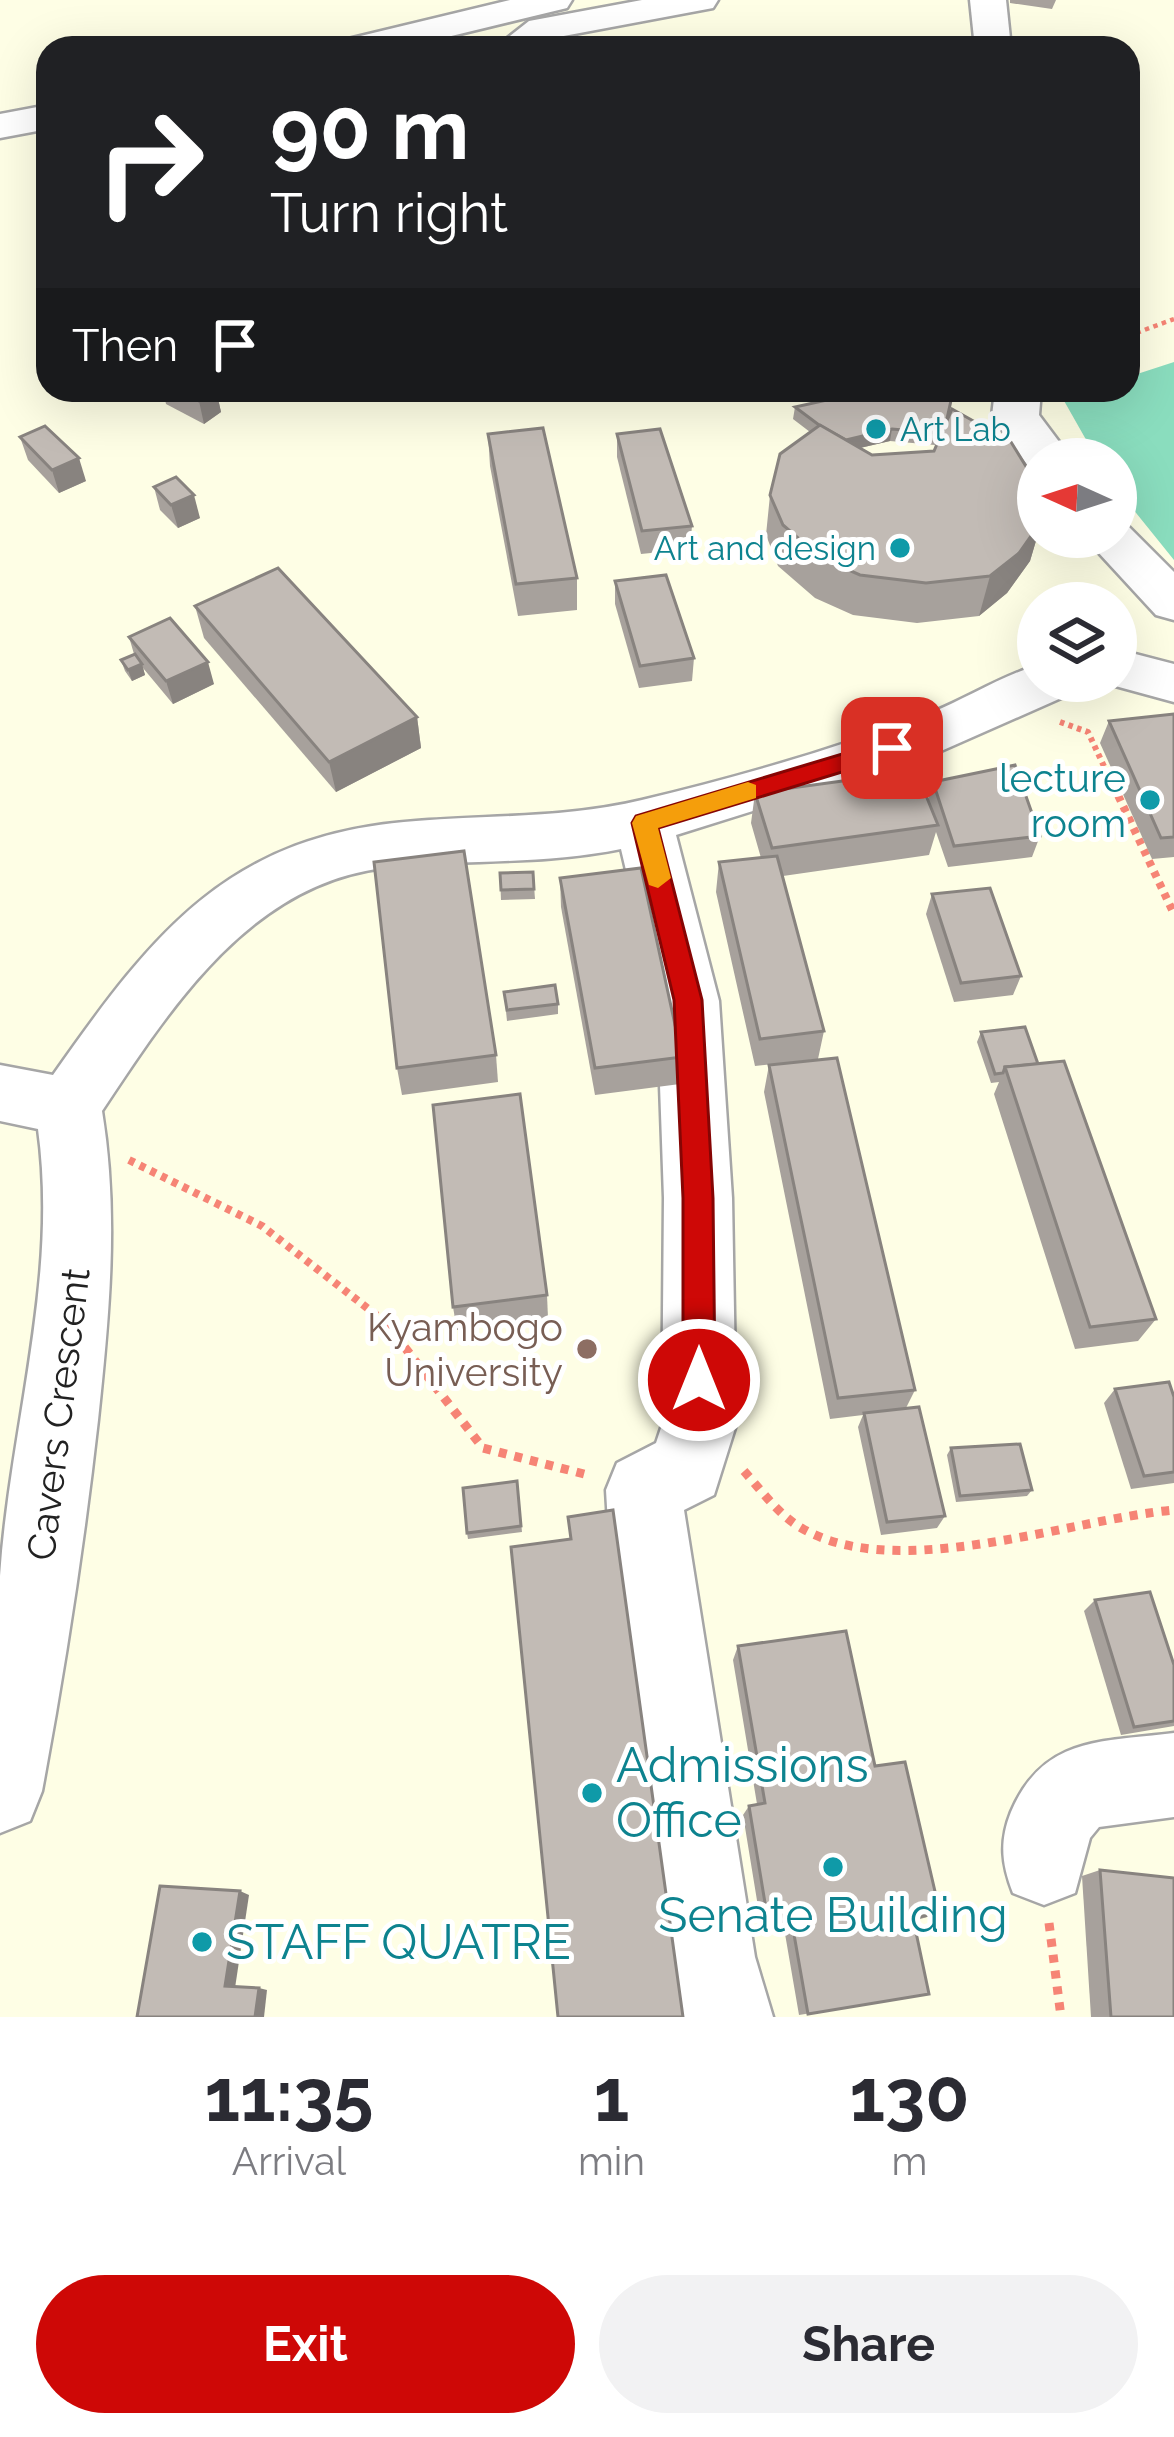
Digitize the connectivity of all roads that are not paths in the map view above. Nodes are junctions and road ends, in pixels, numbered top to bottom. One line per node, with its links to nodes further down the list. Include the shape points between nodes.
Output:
1 (554, 0): 4 (street)
2 (700, 0): 5 (street)
3 (988, 0): 6 (street)
4 (406, 36)
5 (531, 36)
6 (992, 36)
7 (36, 118): 8 (street)
8 (0, 126)
9 (1017, 402): 10 (street, via 1015,416)
10 (1032, 438)
11 (1130, 558): 12 (street)
12 (1174, 602)
13 (1137, 673): 14 (street)
14 (1174, 683)
15 (1017, 697): 16 (street, via 933,735)
16 (644, 823): 17 (street, via 376,849 274,877 235,903); 21 (street, via 688,1000 699,1425 687,1468 644,1490 711,1958)
17 (47, 1111): 19 (street, Cavers Crescent, via 79,1233 49,1518)
18 (1174, 1775): 20 (street, via 1077,1788 1050,1821)
19 (0, 1791)
20 (1044, 1862)
21 (728, 2017)

